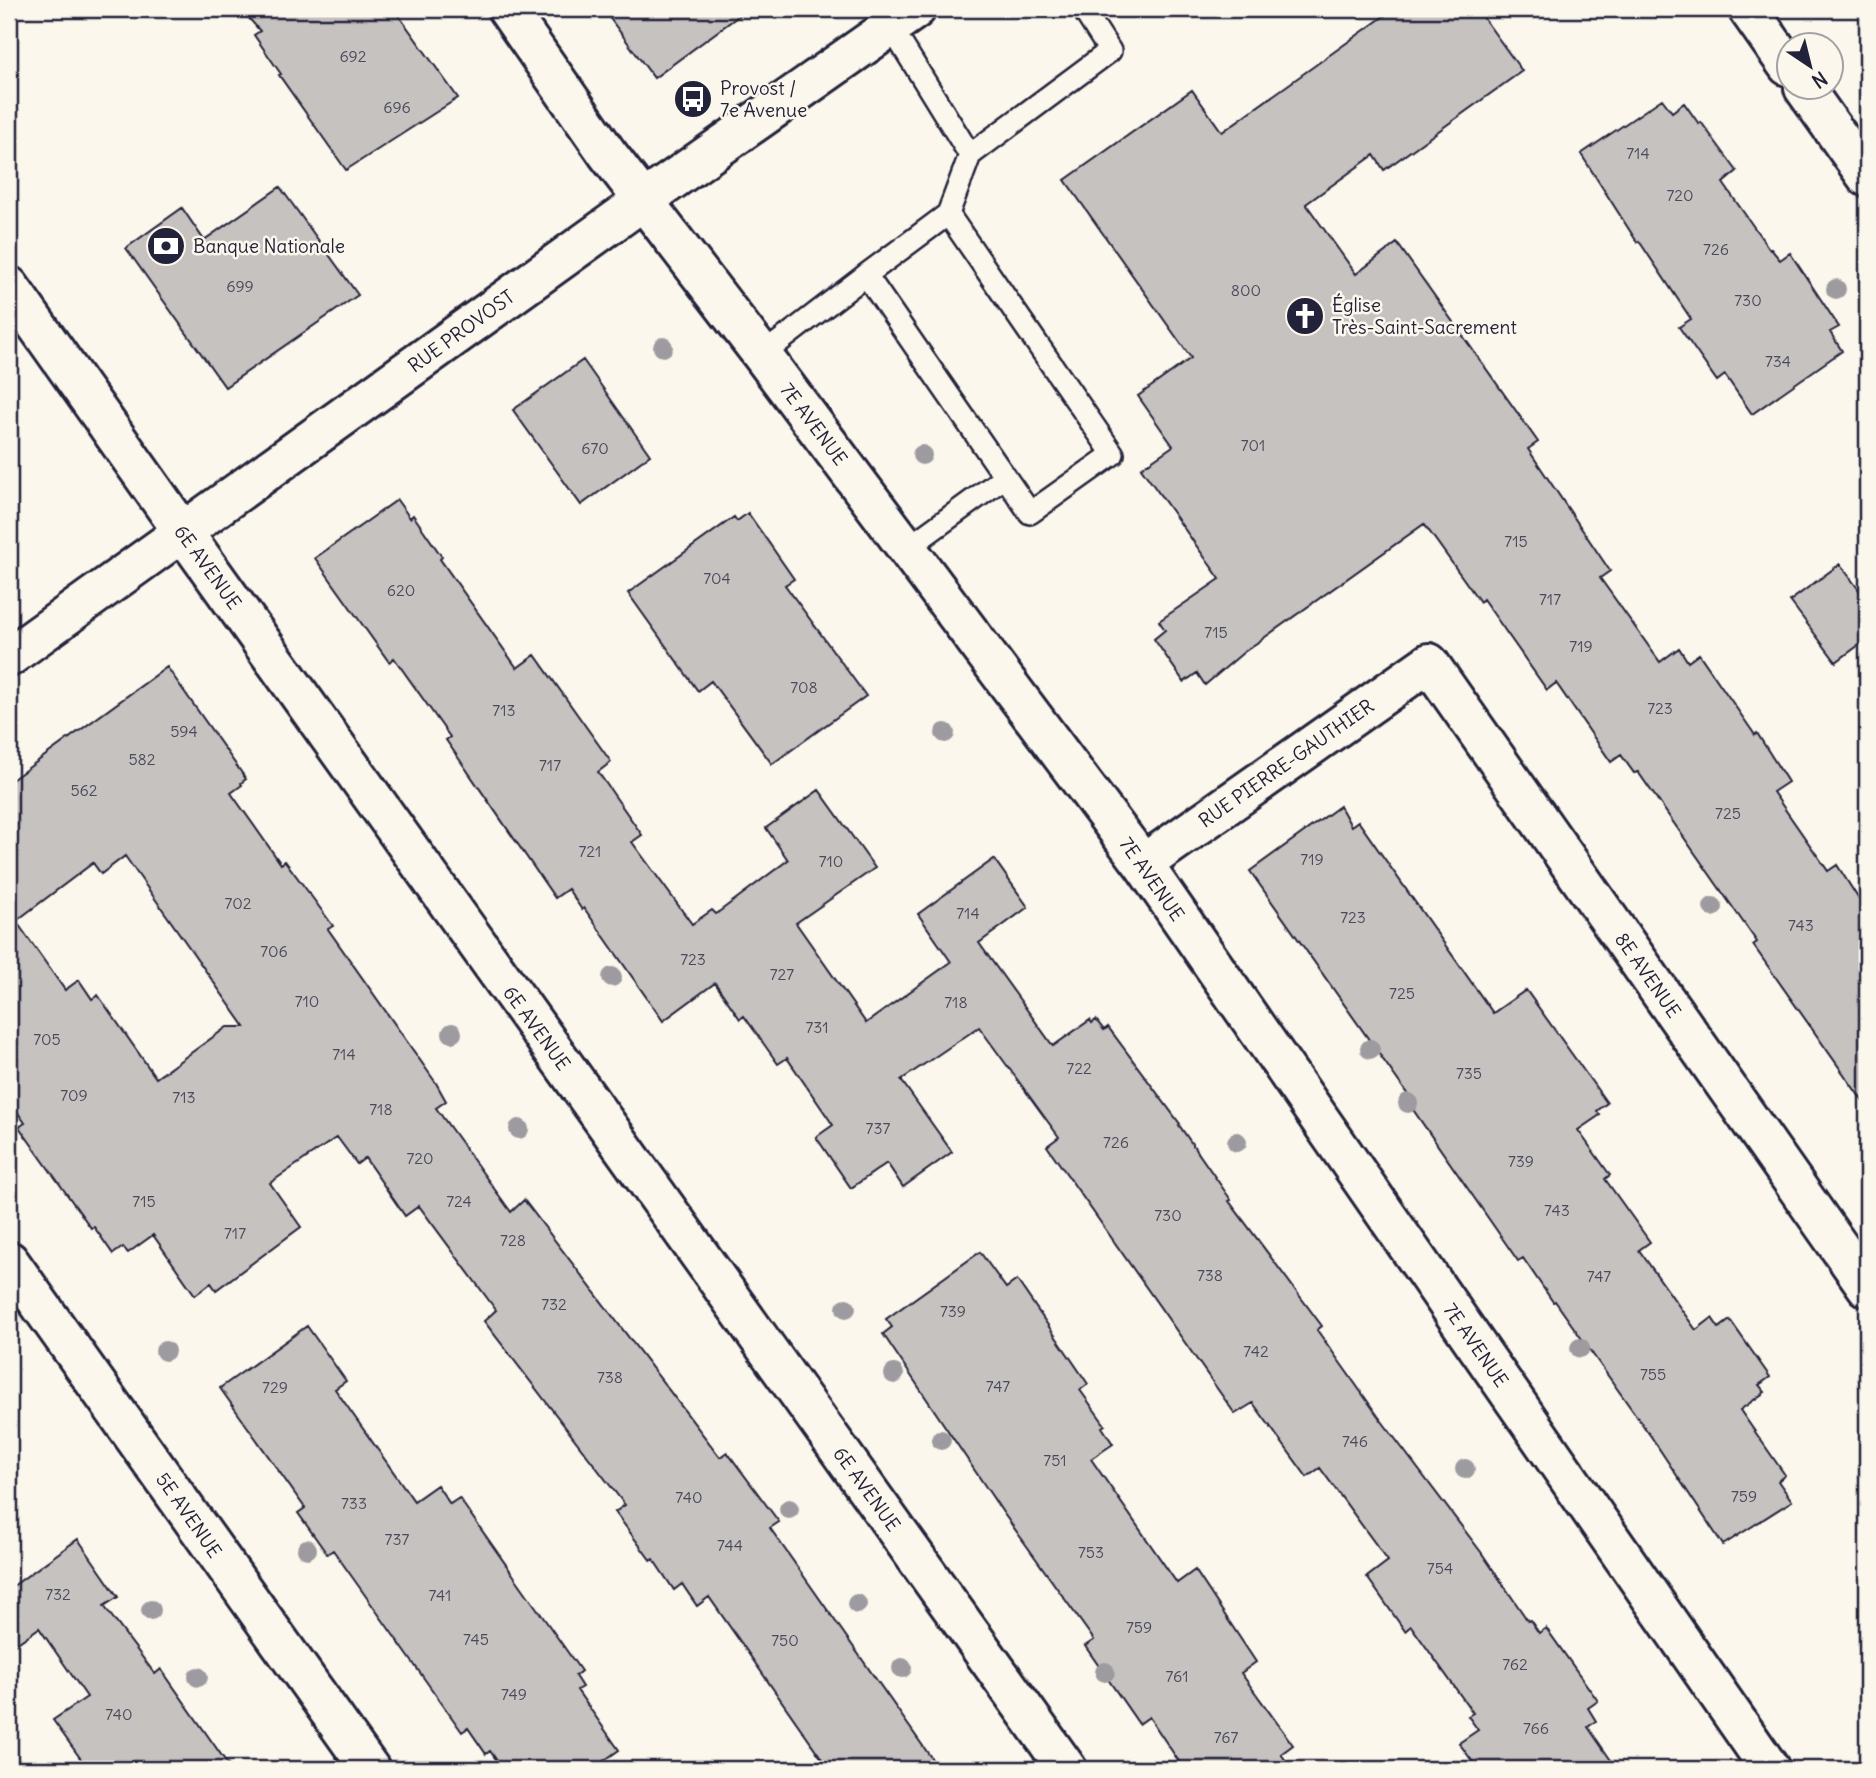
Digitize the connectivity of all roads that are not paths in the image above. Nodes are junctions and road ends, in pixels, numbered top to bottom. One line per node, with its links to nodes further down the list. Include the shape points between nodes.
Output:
1 (507, 9): 9 (street, 7E AVENUE)
2 (1083, 9): 7 (lane, via 1110,51)
3 (1748, 9): 5 (street)
4 (904, 18): 7 (lane); 9 (street, RUE PROVOST)
5 (1774, 46)
6 (1814, 102): 8 (street)
7 (970, 155): 10 (lane)
8 (1867, 177)
9 (644, 200): 13 (street, 7E AVENUE); 15 (street, RUE PROVOST)
10 (948, 214): 11 (lane); 14 (lane, via 1113,454 1030,513)
11 (866, 275): 13 (lane); 14 (lane)
12 (9, 286): 15 (street, 6E AVENUE)
13 (762, 355): 16 (street, 7E AVENUE)
14 (1005, 477): 16 (lane)
15 (183, 532): 17 (street, RUE PROVOST); 23 (street, 6E AVENUE)
16 (906, 549): 19 (street, 7E AVENUE)
17 (9, 657)
18 (1429, 663): 19 (street, RUE PIERRE-GAUTHIER); 21 (street, 8E AVENUE)
19 (1143, 864): 24 (street, 7E AVENUE)
20 (9, 1261): 22 (street, 5E AVENUE)
21 (1867, 1287)
22 (370, 1769)
23 (1067, 1769)
24 (1770, 1769)

